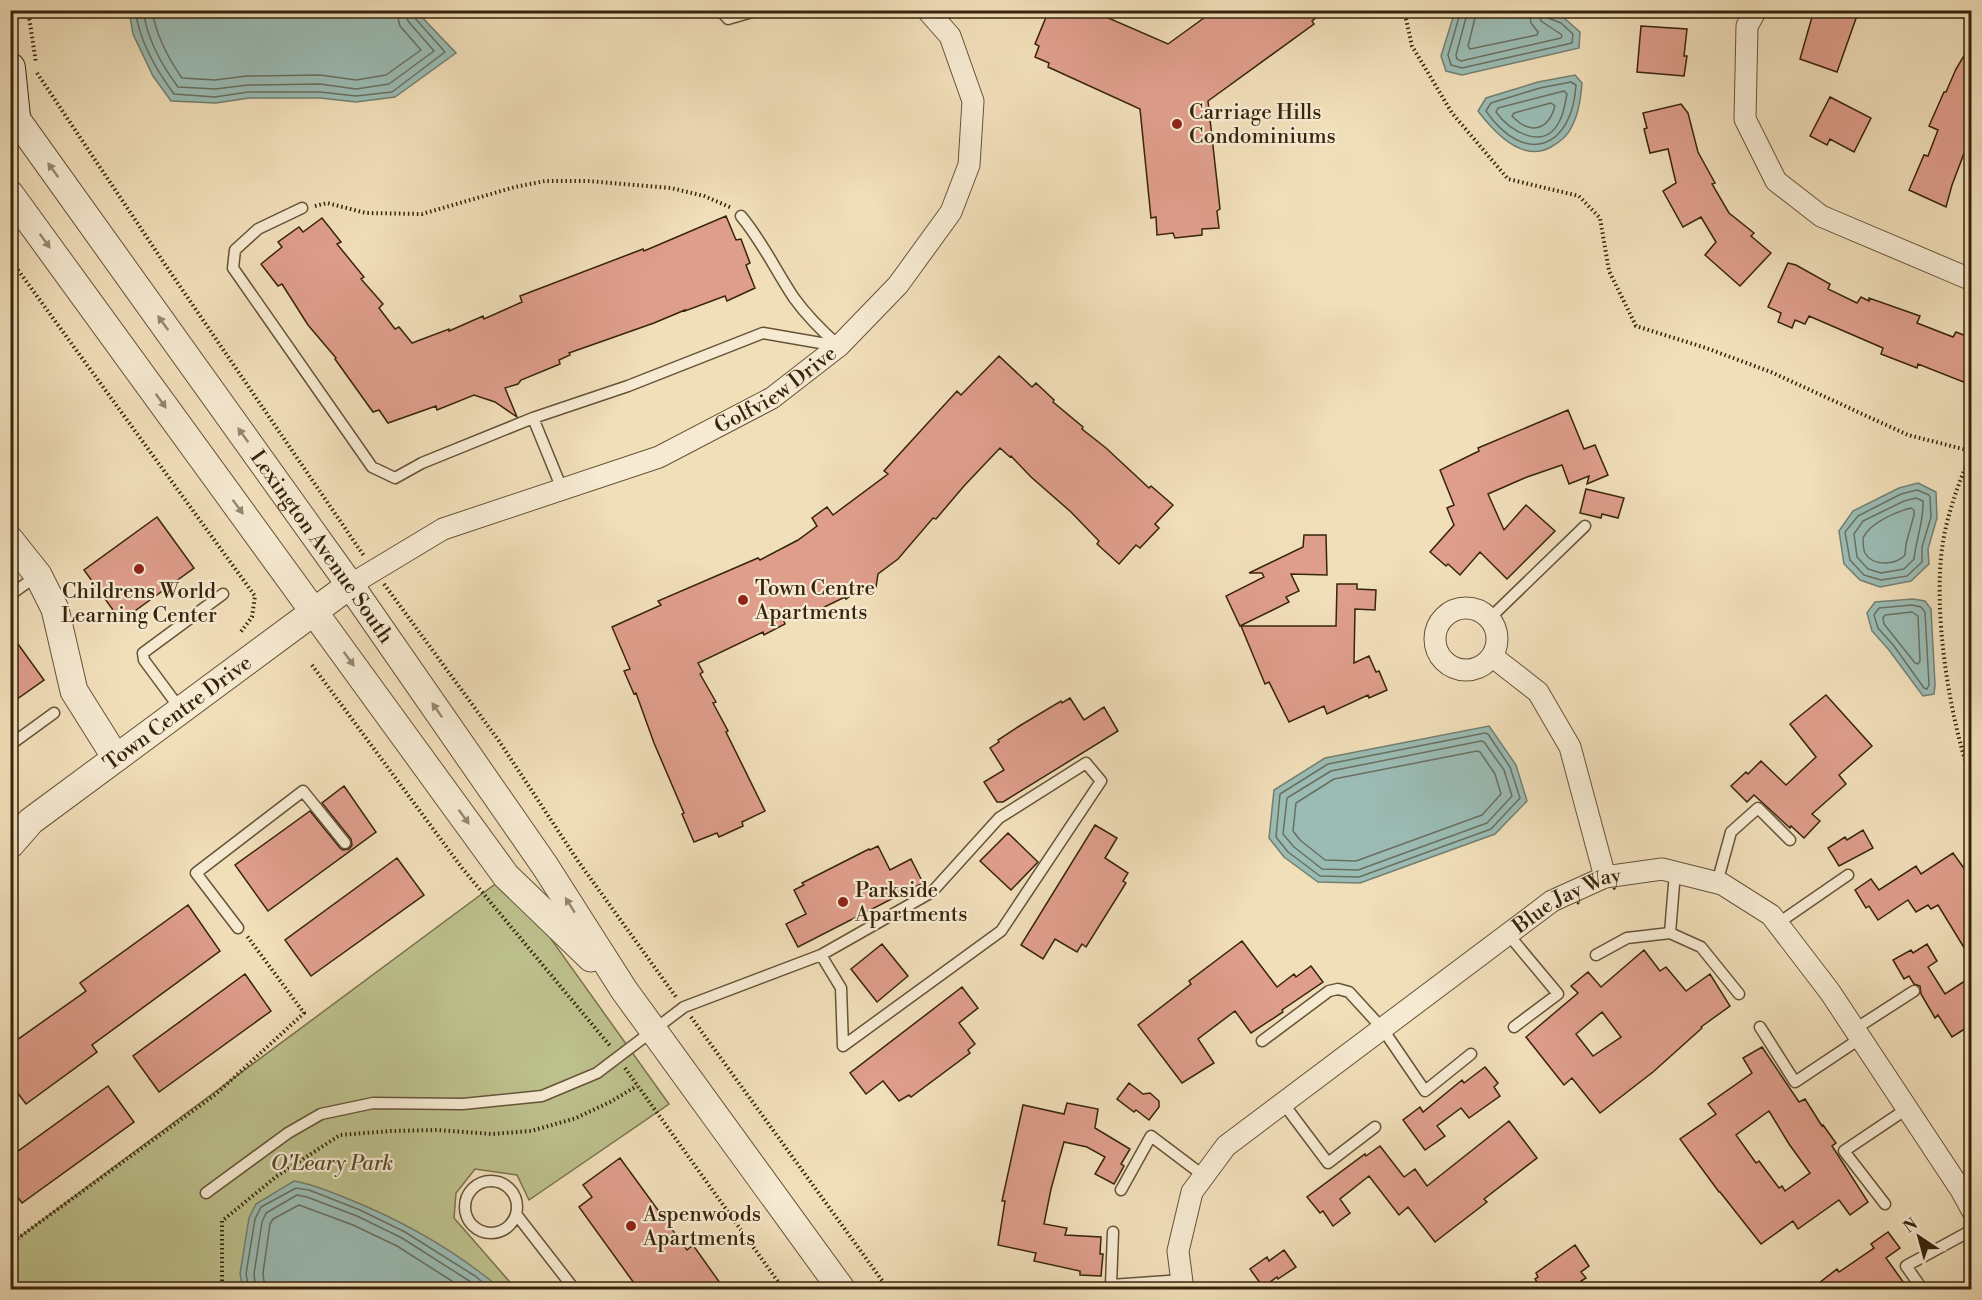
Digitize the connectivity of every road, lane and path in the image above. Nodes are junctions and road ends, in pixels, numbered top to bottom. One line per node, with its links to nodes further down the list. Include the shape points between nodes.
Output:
1 (28, 10): 20 (path, via 38,76)
2 (720, 10): 3 (lane, via 728,19)
3 (759, 10)
4 (1404, 10): 16 (path, via 1412,46 1452,113 1508,179 1579,196 1600,218 1609,272 1636,326 1771,372 1908,435)
5 (1756, 10): 13 (street, via 1747,26 1745,119 1776,181 1821,216)
6 (938, 14): 14 (street, Golfview Drive, via 973,101 969,165 951,212 898,285)
7 (10, 68): 8 (main road)
8 (13, 113): 22 (street, Lexington Avenue South, one-way to 8)
9 (10, 194): 25 (street, Lexington Avenue South, one-way to 25)
10 (302, 208): 11 (path, via 327,203 366,213 422,214 545,181 671,188 729,206); 15 (lane, via 258,229 236,250 233,268 372,467 394,478)
11 (741, 216): 14 (lane, via 794,298 816,326)
12 (10, 259): 27 (path, via 255,596 252,617)
13 (1971, 278)
14 (839, 346): 15 (lane, via 763,333); 17 (street, Golfview Drive, via 772,398 721,425 659,457)
15 (533, 418): 17 (lane)
16 (1971, 451): 34 (path, via 1943,543 1940,596 1952,707)
17 (562, 489): 20 (street, Golfview Drive, via 443,529)
18 (1585, 526): 26 (lane)
19 (10, 540): 21 (street)
20 (375, 571): 22 (street, Golfview Drive); 51 (path, via 499,741 578,861)
21 (38, 574): 24 (lane); 33 (street, via 55,609 74,691)
22 (351, 585): 25 (street, Town Centre Drive); 48 (street, Lexington Avenue South, one-way to 22, via 545,866)
23 (223, 594): 30 (lane, via 143,653 144,660)
24 (10, 595)
25 (315, 612): 30 (street, Town Centre Drive); 48 (street, Lexington Avenue South, one-way to 48, via 506,876)
26 (1490, 618): 28 (street, via 1498,637); 28 (street, via 1482,611 1461,608 1443,617 1435,636 1440,656 1456,669 1476,669)
27 (240, 633)
28 (1493, 657): 40 (street, via 1538,692 1570,747)
29 (312, 665): 59 (path, via 462,868)
30 (181, 710): 33 (street, Town Centre Drive)
31 (54, 713): 32 (lane)
32 (10, 745)
33 (116, 758): 37 (street, Town Centre Drive, via 31,821)
34 (1971, 781)
35 (1790, 840): 41 (lane, via 1758,808 1731,832)
36 (345, 843): 43 (lane, via 303,791 196,873)
37 (10, 845)
38 (1675, 873): 40 (street, Blue Jay Way, via 1662,870); 41 (street, Blue Jay Way); 44 (lane)
39 (1848, 876): 42 (lane)
40 (1605, 877): 45 (street, Blue Jay Way, via 1552,901)
41 (1718, 883): 42 (street, Blue Jay Way, via 1771,915)
42 (1777, 924): 56 (street, Blue Jay Way)
43 (242, 931): 72 (path, via 304,1012 216,1094)
44 (1670, 933): 47 (lane, via 1627,938); 50 (lane, via 1701,947)
45 (1508, 934): 52 (lane, via 1558,994); 54 (street, Blue Jay Way)
46 (821, 955): 46 (lane, via 932,892 999,818 1086,763 1101,781 1001,931 843,1046 841,988); 51 (lane)
47 (1596, 956)
48 (624, 990): 55 (street, Lexington Avenue South)
49 (1914, 991): 56 (lane)
50 (1739, 994)
51 (684, 1008): 55 (lane); 78 (path)
52 (1514, 1027)
53 (1760, 1027): 56 (lane, via 1795,1082)
54 (1382, 1028): 57 (lane, via 1349,992 1338,989 1329,991); 58 (lane, via 1425,1091); 61 (street, Blue Jay Way)
55 (653, 1030): 59 (lane); 77 (street, Lexington Avenue South)
56 (1858, 1034): 62 (street, Blue Jay Way)
57 (1262, 1041)
58 (1471, 1054)
59 (618, 1057): 60 (path); 66 (lane, via 597,1073 542,1096 463,1104 373,1103 321,1114 288,1133)
60 (637, 1086): 74 (path, via 576,1118 531,1131 492,1134 402,1130 340,1135 277,1176 222,1221); 76 (path)
61 (1283, 1103): 63 (lane, via 1328,1164); 64 (street, Blue Jay Way, via 1226,1146)
62 (1908, 1108): 67 (lane, via 1844,1150); 68 (street, Blue Jay Way)
63 (1375, 1127)
64 (1204, 1176): 65 (lane, via 1151,1136); 73 (street, Blue Jay Way, via 1192,1192 1178,1251)
65 (1120, 1190)
66 (206, 1193)
67 (1885, 1204)
68 (1971, 1210)
69 (516, 1214): 69 (lane, via 515,1197 496,1181 472,1188 464,1204 473,1228 490,1234 506,1228); 75 (lane)
70 (1971, 1230): 79 (lane, via 1906,1266)
71 (1113, 1232): 73 (lane, via 1112,1285)
72 (10, 1244)
73 (1182, 1285)
74 (222, 1290)
75 (575, 1290)
76 (784, 1290)
77 (842, 1290)
78 (889, 1290)
79 (1923, 1290)

